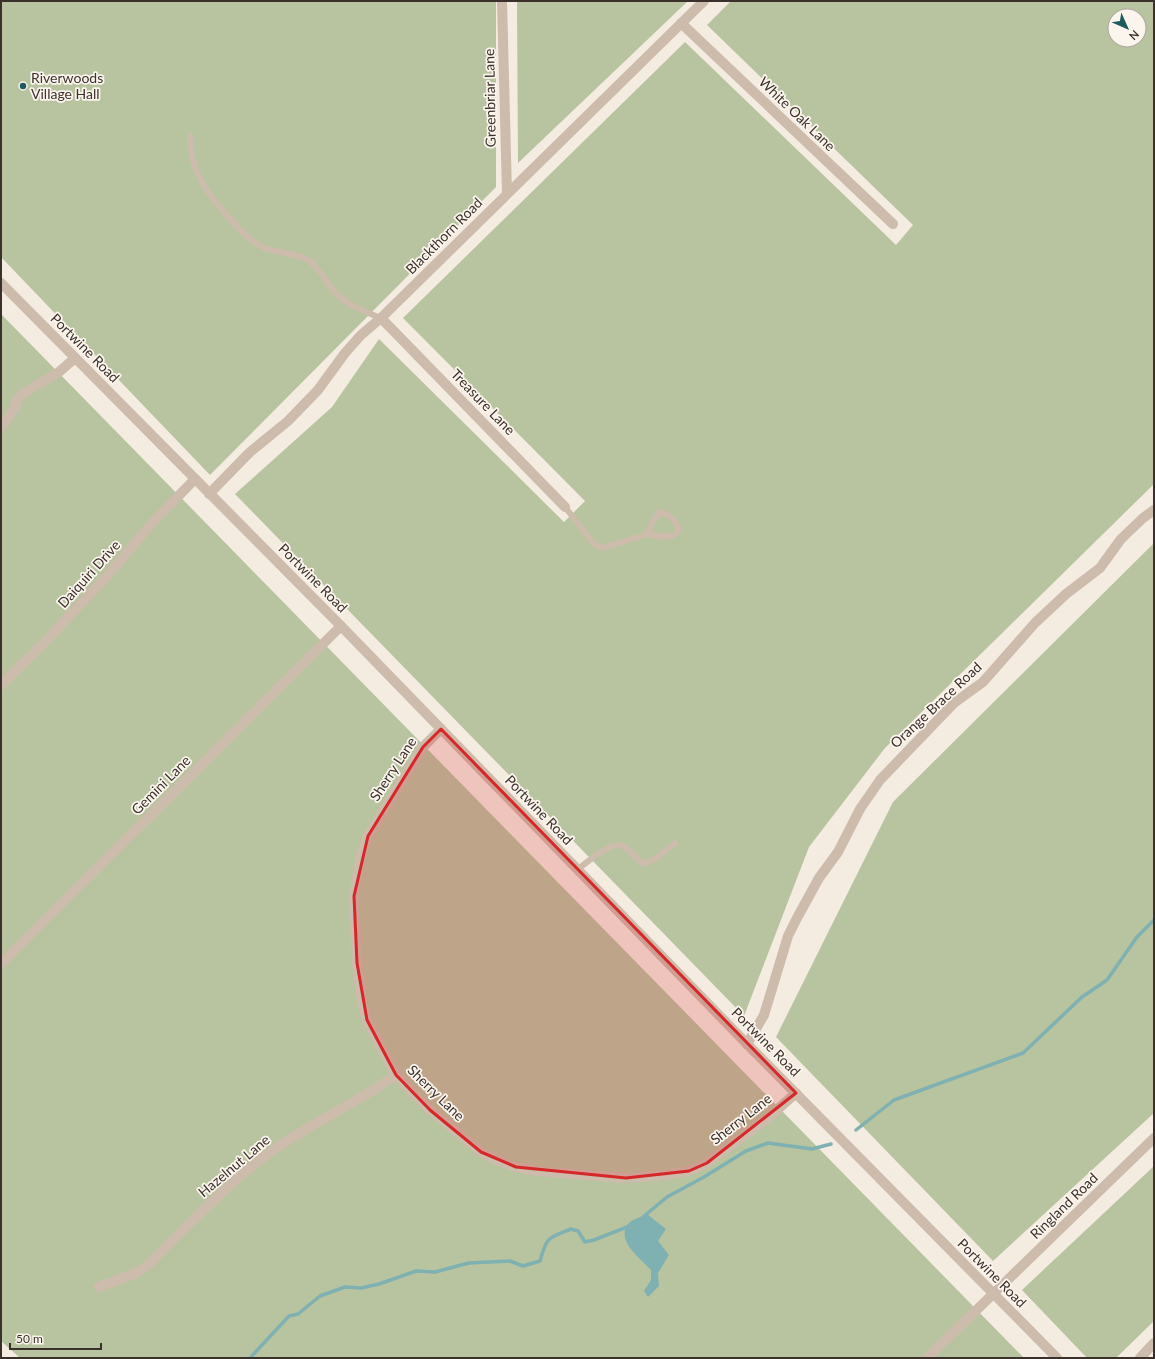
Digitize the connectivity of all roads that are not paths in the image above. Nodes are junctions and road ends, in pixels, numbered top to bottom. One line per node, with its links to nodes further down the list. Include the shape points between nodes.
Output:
1 (502, 1): 5 (street, Greenbriar Lane)
2 (704, 1): 3 (street, Blackthorn Road)
3 (681, 23): 5 (street, Blackthorn Road); 6 (street, White Oak Lane)
4 (190, 136): 8 (lane, via 190,152 198,176 209,196 241,231 259,246 307,259 339,296 364,312)
5 (507, 194): 8 (street, Blackthorn Road)
6 (893, 224)
7 (1, 283): 9 (street, Portwine Road)
8 (381, 318): 12 (street, Blackthorn Road, via 361,335 318,390 288,421 250,452); 13 (street, Treasure Lane)
9 (75, 358): 10 (street, via 59,372 22,394); 11 (street, Portwine Road)
10 (1, 427)
11 (195, 479): 12 (street, Portwine Road); 17 (street, Daiquiri Drive, via 151,524 108,576)
12 (209, 494): 16 (street, Portwine Road)
13 (565, 507): 15 (lane, via 594,544 603,548)
14 (1154, 510): 22 (street, Orange Brace Road, via 1121,539 1100,568 1066,594 1035,623 983,682 954,703 880,780 860,809 838,852 819,878 797,918 788,936 764,1014)
15 (648, 534): 15 (lane, via 663,537 675,535 679,529 676,521 668,514 659,512)
16 (341, 626): 18 (street, Portwine Road); 21 (street, Gemini Lane)
17 (1, 685)
18 (441, 729): 20 (street, Portwine Road); 23 (street, Sherry Lane, via 423,747 368,836 361,856 354,896 357,963 362,1002 367,1020)
19 (675, 842): 20 (lane, via 655,859 644,864 623,846 611,846)
20 (577, 870): 22 (street, Portwine Road)
21 (1, 964)
22 (747, 1044): 24 (street, Portwine Road)
23 (396, 1075): 24 (street, Sherry Lane, via 446,1124 481,1152 496,1160 536,1171 619,1178 689,1171 707,1163 768,1118); 26 (street, Hazelnut Lane, via 264,1156 149,1264 136,1273)
24 (796, 1093): 27 (street, Portwine Road)
25 (1154, 1138): 27 (street, Ringland Road)
26 (99, 1287)
27 (993, 1294): 29 (street, Ringland Road); 30 (street, Portwine Road)
28 (1154, 1343): 31 (street)
29 (927, 1358)
30 (1057, 1358)
31 (1140, 1358)

